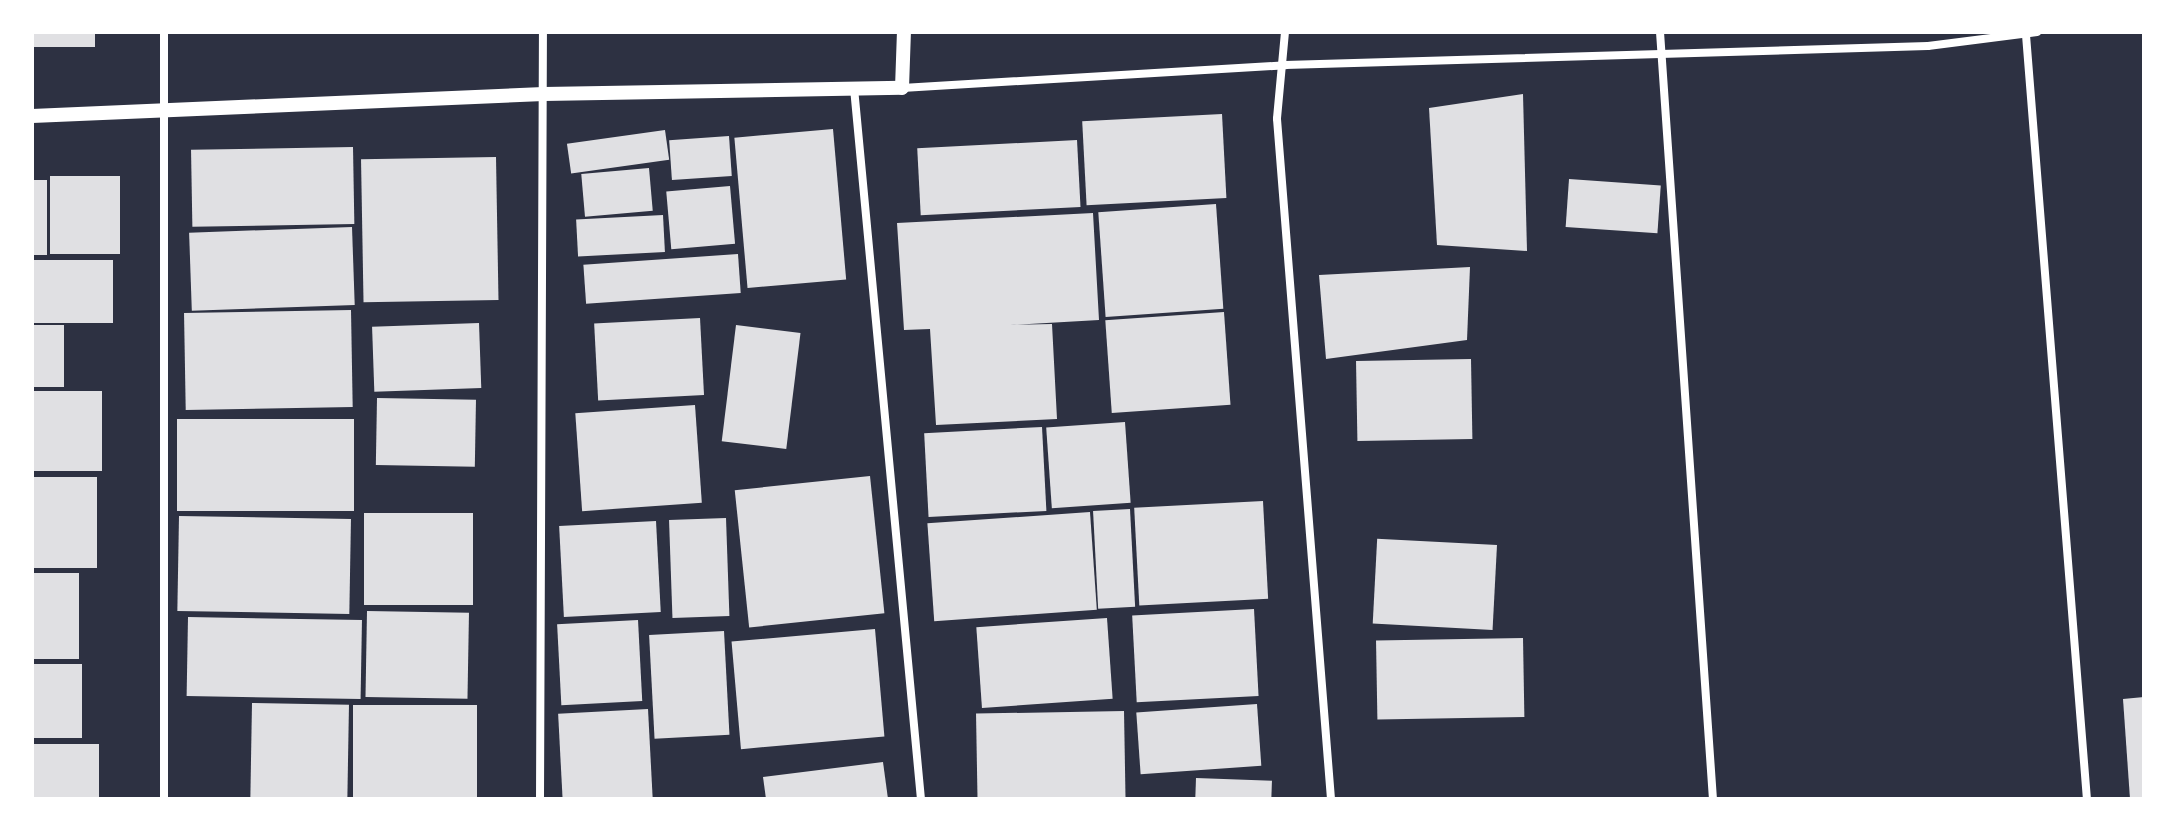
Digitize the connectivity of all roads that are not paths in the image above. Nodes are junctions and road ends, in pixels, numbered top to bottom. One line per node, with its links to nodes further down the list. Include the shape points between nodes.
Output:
1 (164, 32): 13 (street)
2 (543, 32): 12 (street)
3 (904, 32): 11 (street)
4 (1285, 32): 9 (street)
5 (1660, 32): 8 (street)
6 (2037, 32): 7 (street)
7 (2026, 35): 8 (street, via 1928,46); 20 (street)
8 (1662, 57): 9 (street); 19 (street)
9 (1285, 65): 11 (street); 18 (street, via 1277,119)
10 (854, 88): 11 (street); 12 (street); 17 (street)
11 (902, 88)
12 (544, 94): 13 (street); 16 (street)
13 (162, 108): 14 (street); 15 (street)
14 (32, 116)
15 (164, 799)
16 (540, 799)
17 (921, 799)
18 (1331, 799)
19 (1713, 799)
20 (2087, 799)

